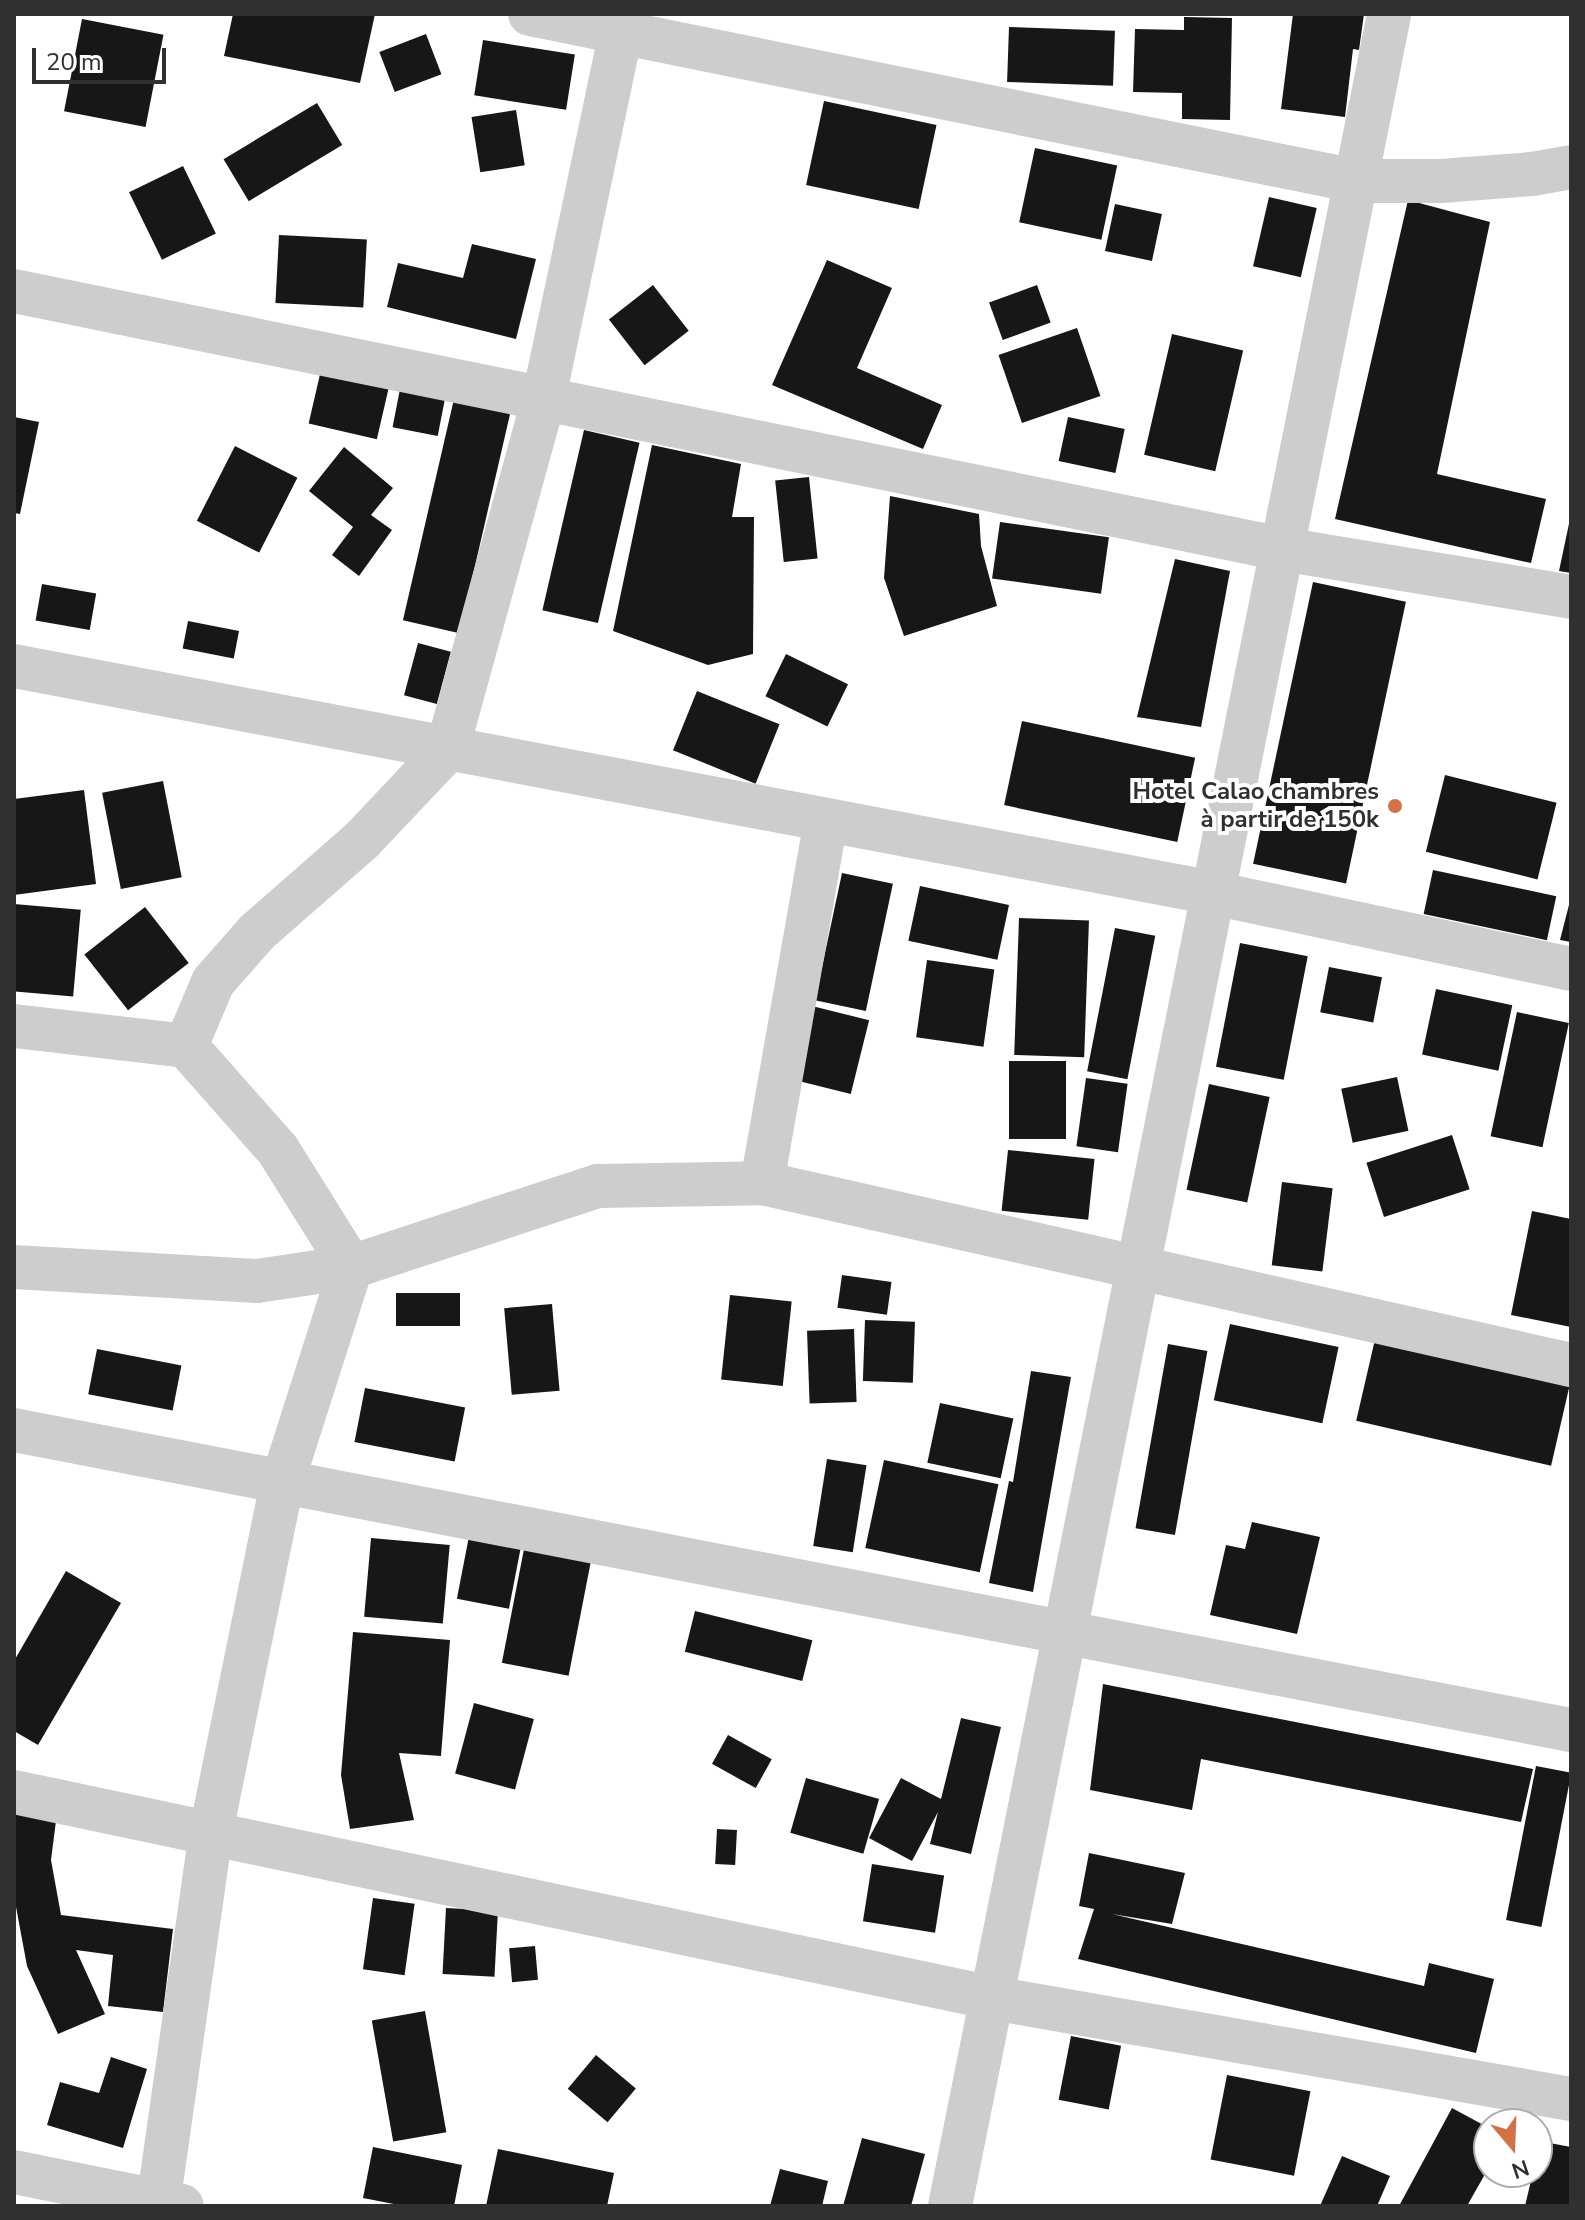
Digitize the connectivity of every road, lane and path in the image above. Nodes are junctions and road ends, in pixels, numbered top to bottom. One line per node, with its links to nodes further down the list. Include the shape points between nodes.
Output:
1 (530, 14): 3 (street)
2 (1389, 14): 5 (street)
3 (623, 23): 5 (street); 7 (street)
4 (1571, 167): 5 (street, via 1441,181)
5 (1356, 181): 8 (street)
6 (14, 291): 7 (street)
7 (544, 397): 8 (street); 11 (street)
8 (1282, 549): 9 (street); 13 (street)
9 (1571, 597)
10 (14, 666): 11 (street)
11 (447, 750): 12 (street); 16 (street, via 362,840 257,932 213,982)
12 (826, 821): 13 (street); 17 (street)
13 (1213, 893): 14 (street); 20 (street)
14 (1571, 969)
15 (14, 1026): 16 (street)
16 (186, 1046): 19 (street, via 278,1150)
17 (762, 1183): 19 (street, via 598,1186); 20 (street)
18 (14, 1267): 19 (street, via 257,1281)
19 (351, 1267): 23 (street)
20 (1138, 1268): 21 (street); 24 (street)
21 (1571, 1365)
22 (14, 1430): 23 (street)
23 (282, 1483): 24 (street); 27 (street)
24 (1065, 1632): 25 (street); 28 (street)
25 (1571, 1730)
26 (14, 1792): 27 (street)
27 (211, 1832): 28 (street); 31 (street)
28 (992, 1998): 29 (street); 32 (street)
29 (1571, 2099)
30 (14, 2172): 31 (street)
31 (166, 2205)
32 (950, 2206)

